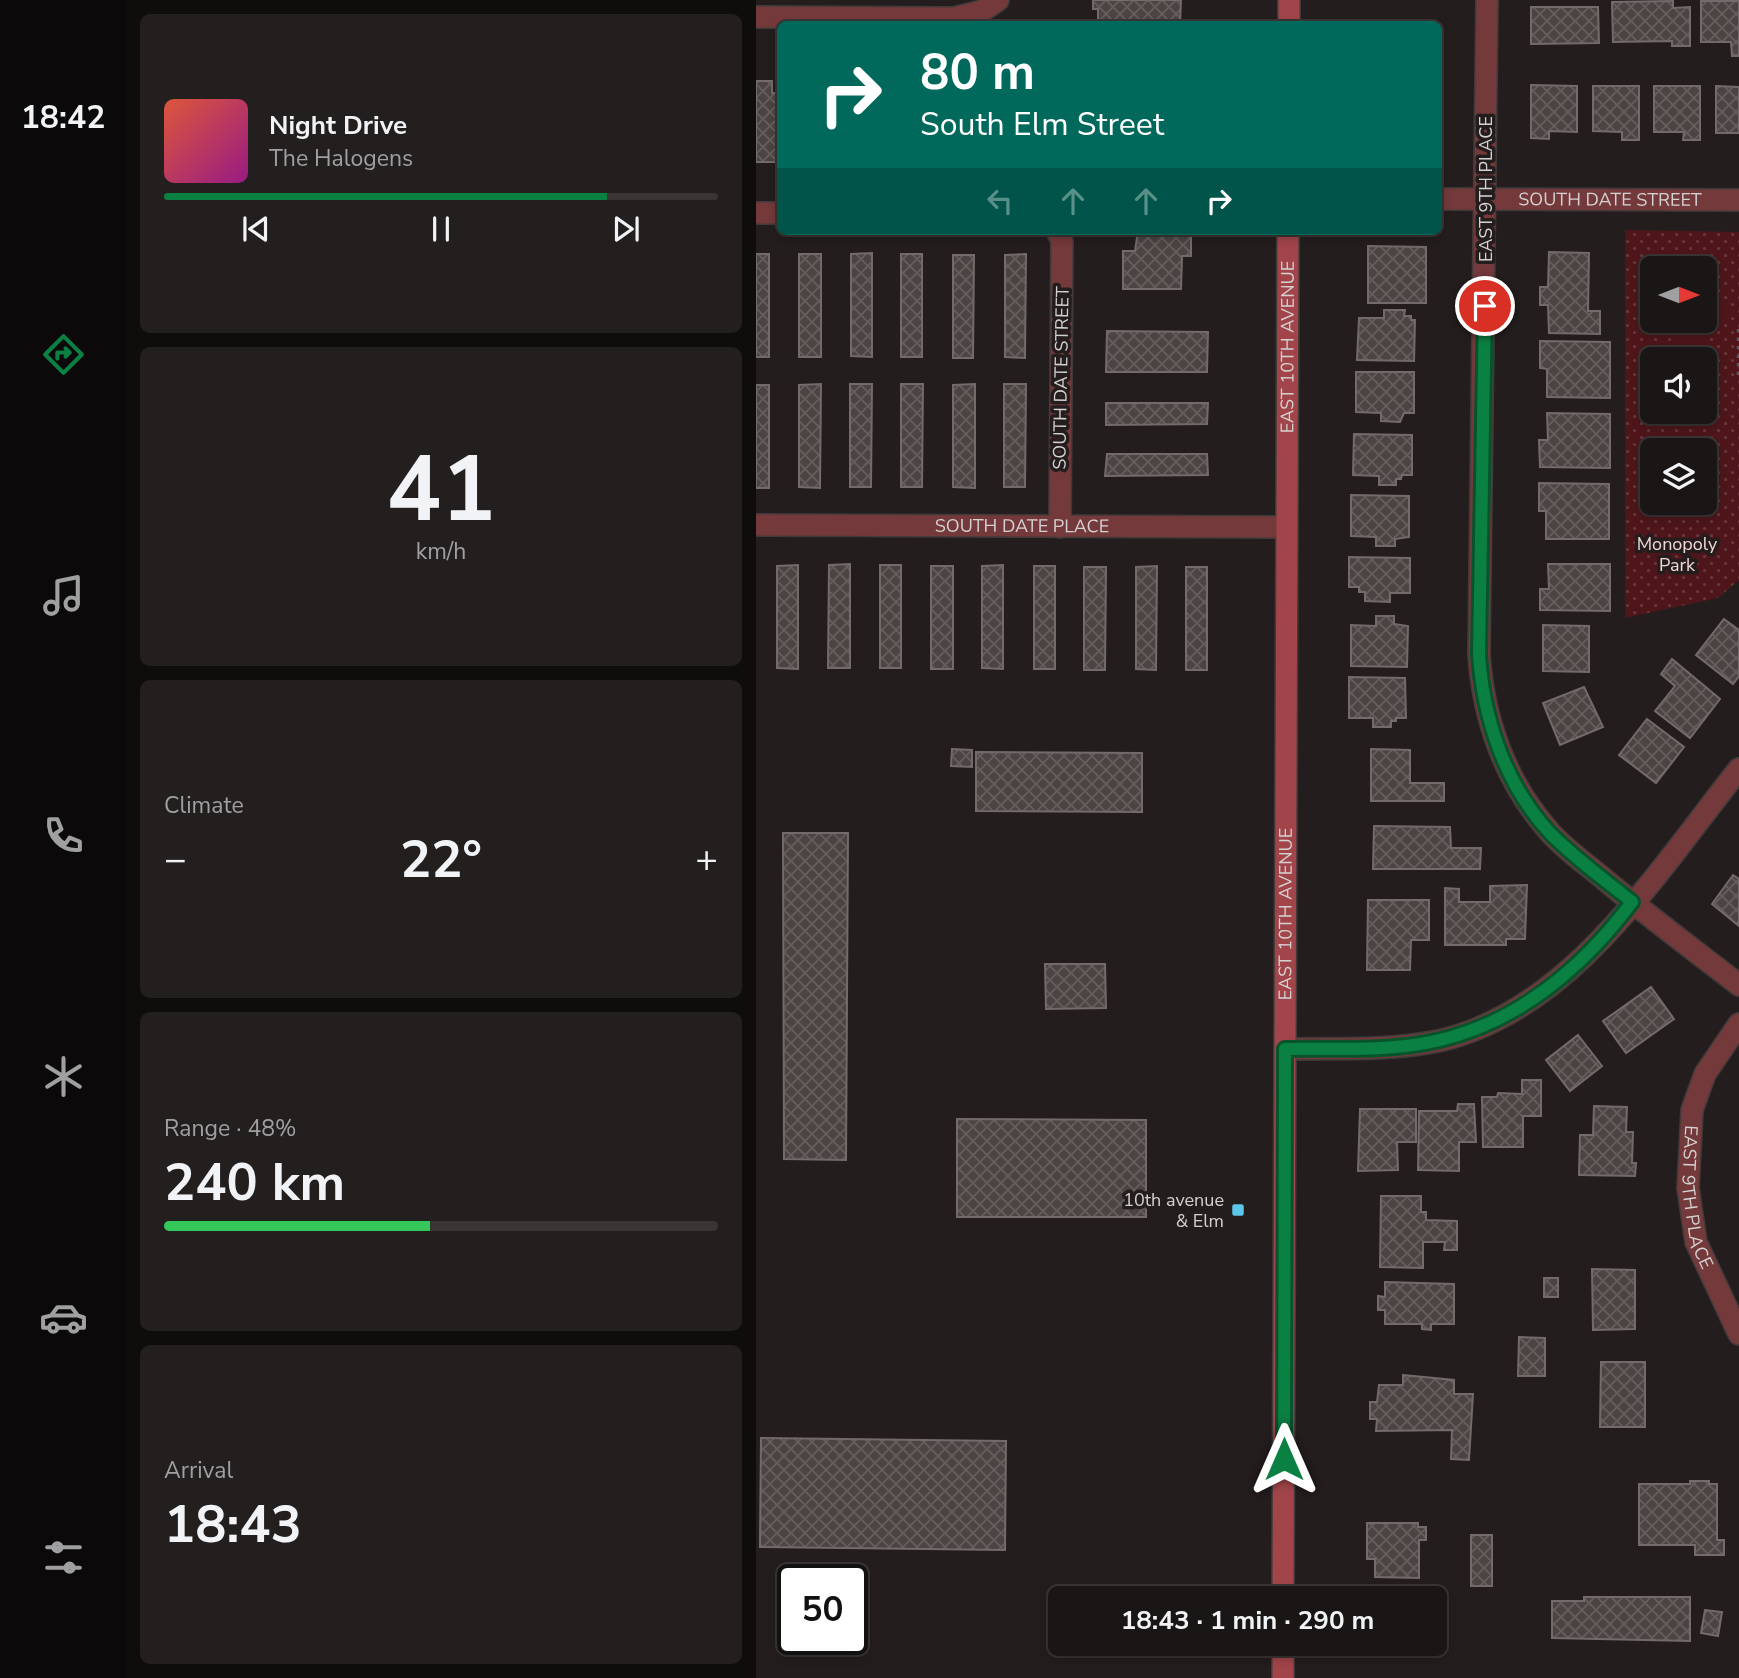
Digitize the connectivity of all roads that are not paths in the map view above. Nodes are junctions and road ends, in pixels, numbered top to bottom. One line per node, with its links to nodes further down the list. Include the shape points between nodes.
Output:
1 (998, 0): 4 (street, via 982,11 954,18)
2 (1289, 0): 5 (main road)
3 (1487, 0): 7 (street, EAST 9TH PLACE)
4 (756, 17)
5 (1289, 21)
6 (1442, 199): 7 (street, SOUTH DATE STREET)
7 (1487, 199): 8 (street, SOUTH DATE STREET); 17 (street, EAST 9TH PLACE, via 1479,654 1485,704 1513,782 1531,808 1568,850)
8 (1739, 200)
9 (756, 213): 10 (street)
10 (777, 213)
11 (1059, 235): 14 (street, SOUTH DATE STREET)
12 (1288, 235): 15 (main road, EAST 10TH AVENUE)
13 (756, 525): 14 (street, SOUTH DATE PLACE)
14 (1060, 527): 15 (street, SOUTH DATE PLACE)
15 (1287, 527): 20 (main road, EAST 10TH AVENUE)
16 (1739, 769): 17 (street)
17 (1632, 902): 18 (street, EAST 9TH PLACE); 20 (street, via 1609,933 1549,988 1521,1008 1480,1027 1407,1045)
18 (1739, 985)
19 (1739, 1024): 21 (street, EAST 9TH PLACE, via 1705,1074 1692,1110 1688,1188 1696,1242)
20 (1285, 1049): 22 (main road, EAST 10TH AVENUE)
21 (1739, 1334)
22 (1283, 1586)
23 (1283, 1656): 24 (main road)
24 (1283, 1678)

